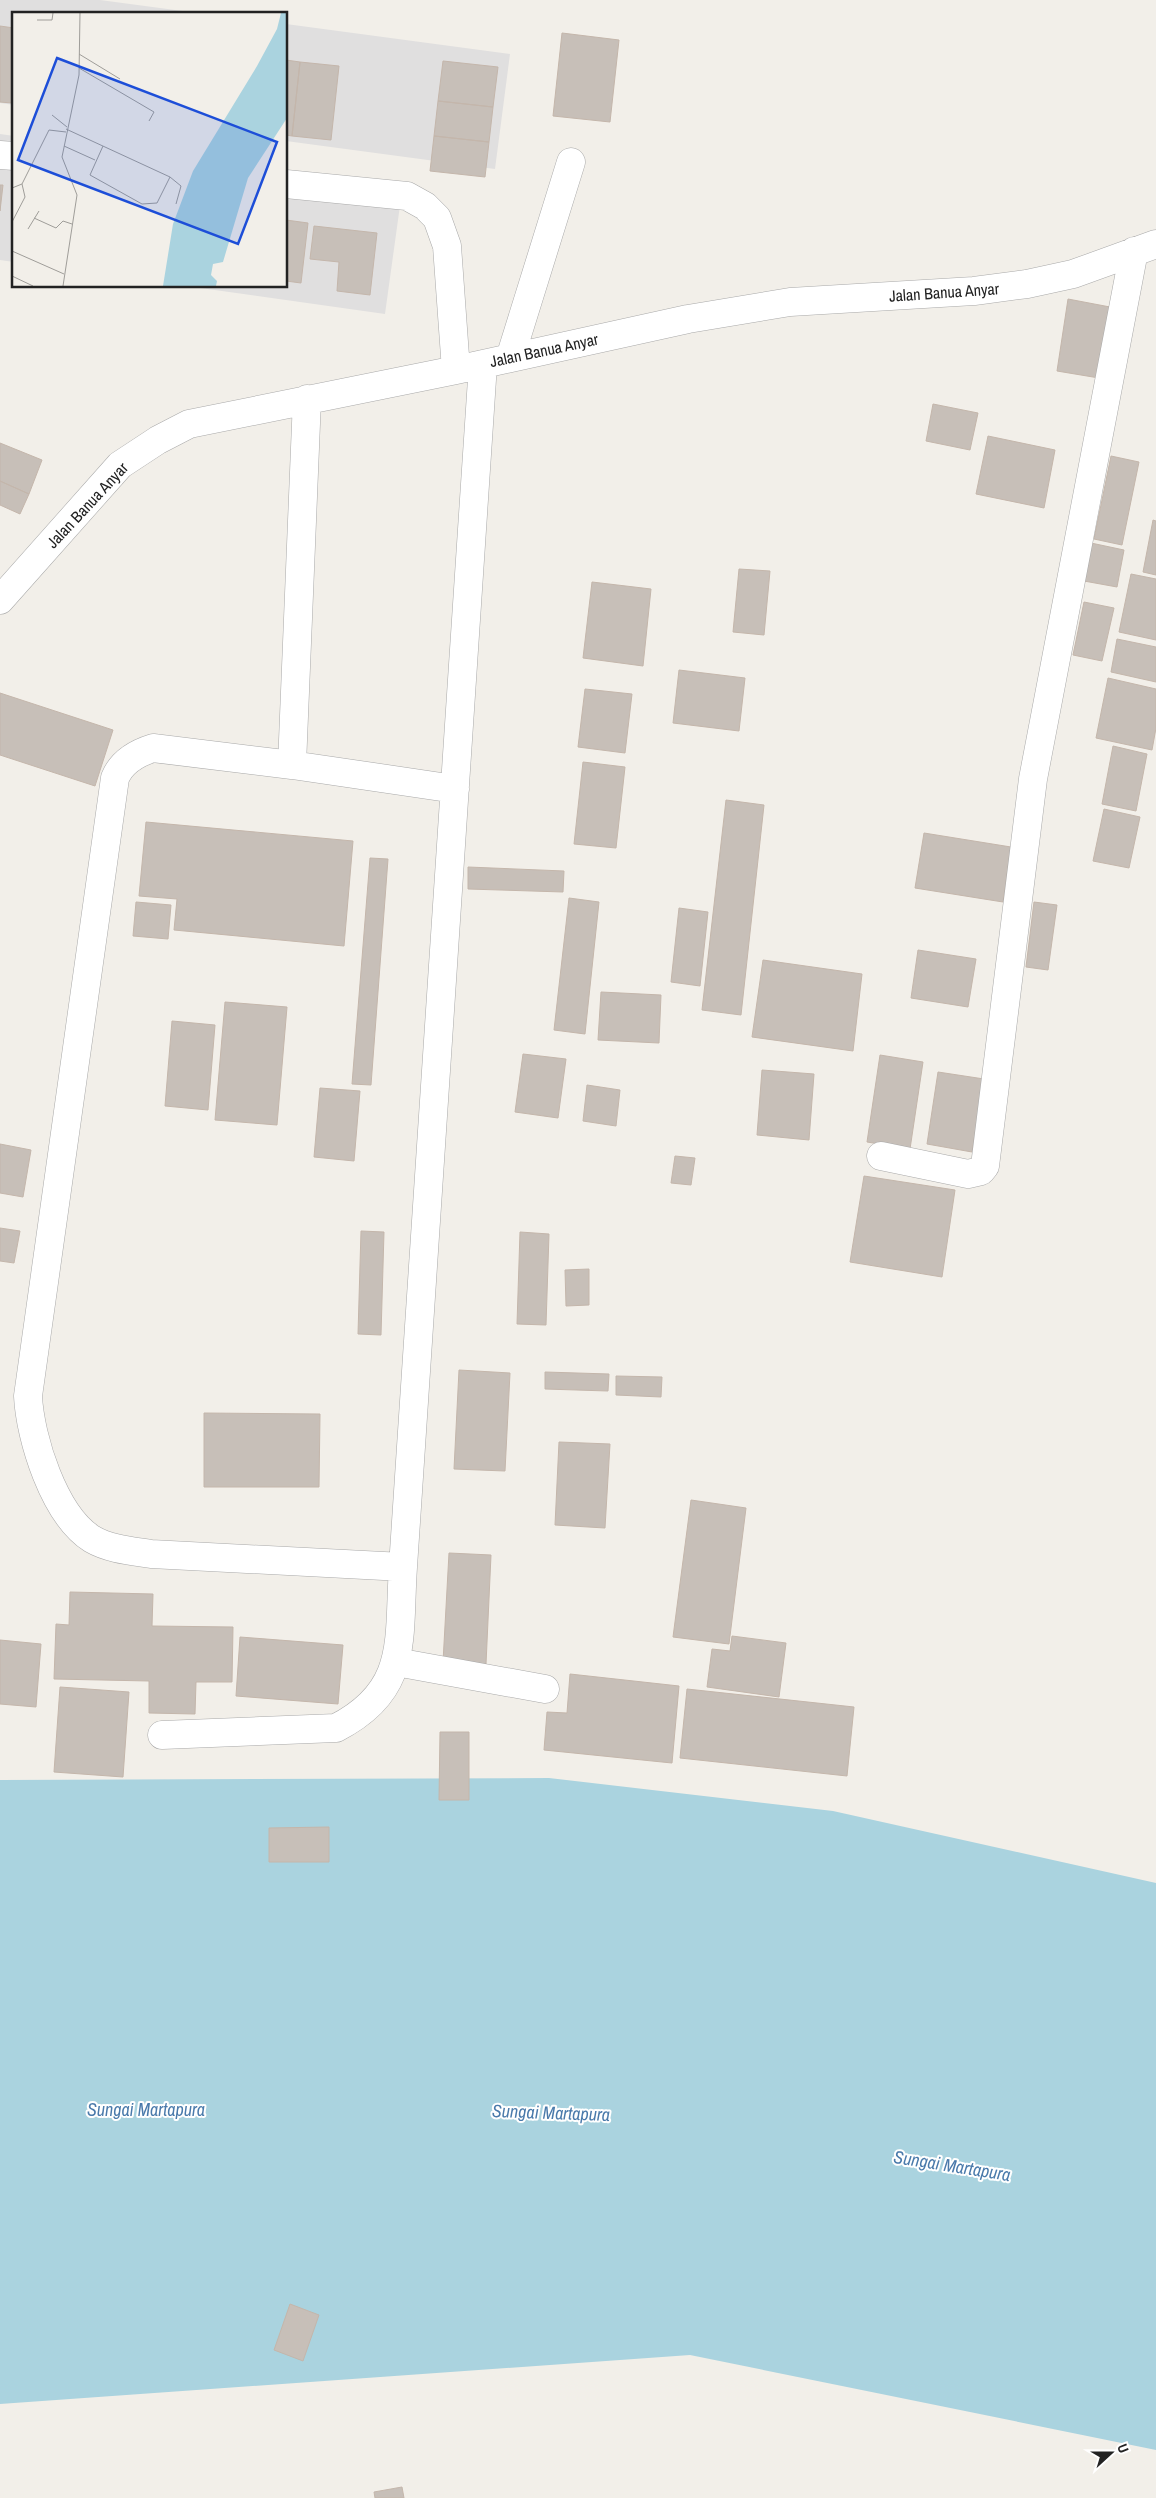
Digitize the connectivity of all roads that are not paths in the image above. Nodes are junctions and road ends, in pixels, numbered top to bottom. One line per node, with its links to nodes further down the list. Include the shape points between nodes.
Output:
1 (571, 162): 4 (street)
2 (288, 184): 6 (street, via 407,196 425,206 437,218 447,246)
3 (1145, 248): 4 (street, Jalan Banua Anyar, via 1073,274 1027,284 974,291 790,302 688,319); 11 (street, via 1033,779 985,1166 982,1171 968,1174)
4 (510, 358): 5 (street, Jalan Banua Anyar)
5 (483, 364): 6 (street, Jalan Banua Anyar); 10 (street)
6 (456, 370): 7 (street, Jalan Banua Anyar)
7 (307, 399): 8 (street, Jalan Banua Anyar, via 189,424 158,440 120,465); 9 (street)
8 (0, 600)
9 (292, 765): 10 (street); 12 (street, via 153,748 137,753 119,769 30,1368 29,1413 38,1453 61,1505 79,1530 94,1540 151,1554)
10 (455, 789): 12 (street)
11 (882, 1156)
12 (403, 1567): 13 (street)
13 (396, 1662): 14 (street); 15 (street, via 387,1686 374,1703 336,1728)
14 (545, 1689)
15 (162, 1735)

